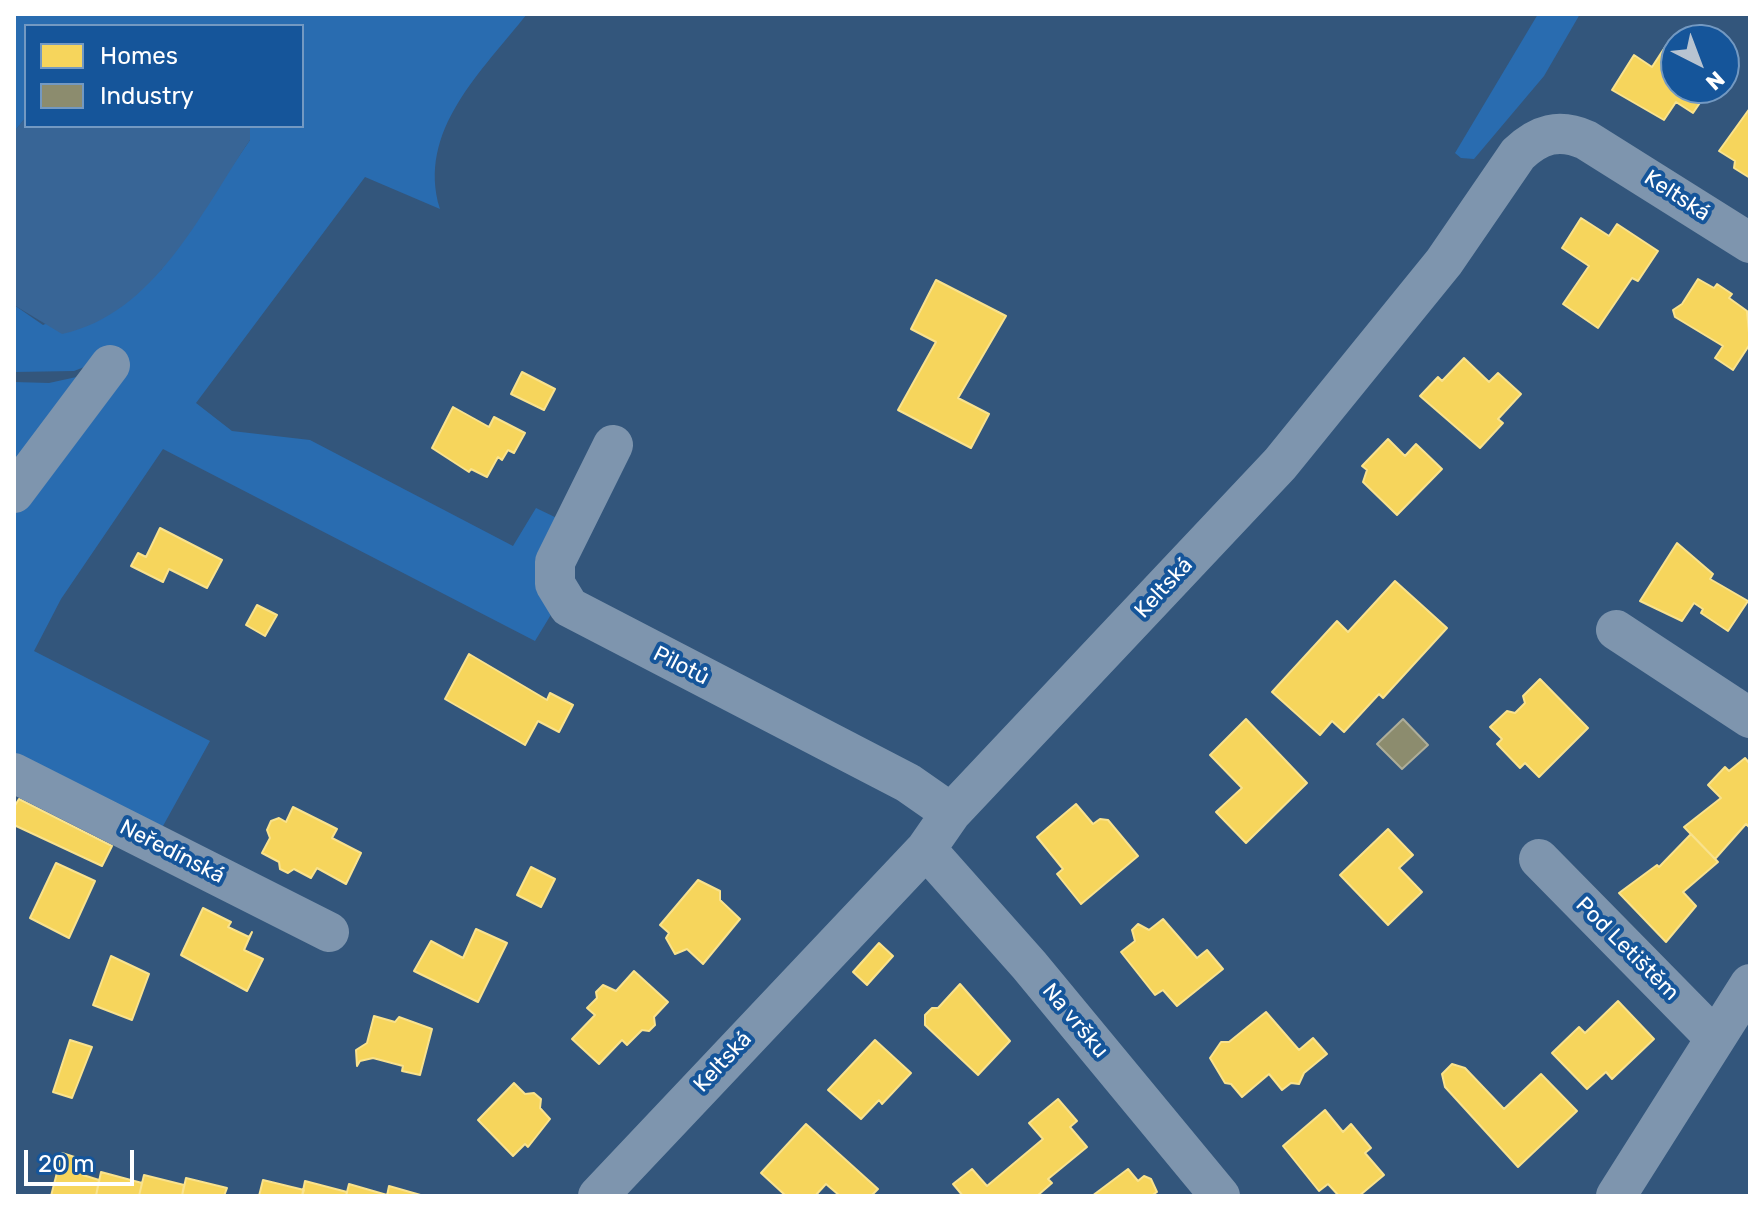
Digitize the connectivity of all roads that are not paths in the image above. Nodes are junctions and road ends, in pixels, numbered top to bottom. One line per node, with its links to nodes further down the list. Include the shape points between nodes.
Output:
1 (1750, 243): 8 (street, Keltská, via 1573,134 1555,133 1531,142 1444,262 1280,464)
2 (110, 365): 4 (street)
3 (613, 445): 8 (street, Pilotů, via 555,562 555,584 569,607 908,783)
4 (14, 493)
5 (1616, 630): 6 (street)
6 (1750, 718)
7 (14, 773): 11 (street, Neředínská)
8 (951, 813): 9 (street, Keltská)
9 (926, 849): 14 (street, Keltská); 15 (street, Na vršku)
10 (1539, 859): 13 (street, Pod Letištěm)
11 (329, 932)
12 (1750, 984): 13 (street)
13 (1715, 1038): 16 (street)
14 (598, 1196)
15 (1220, 1196)
16 (1616, 1196)

